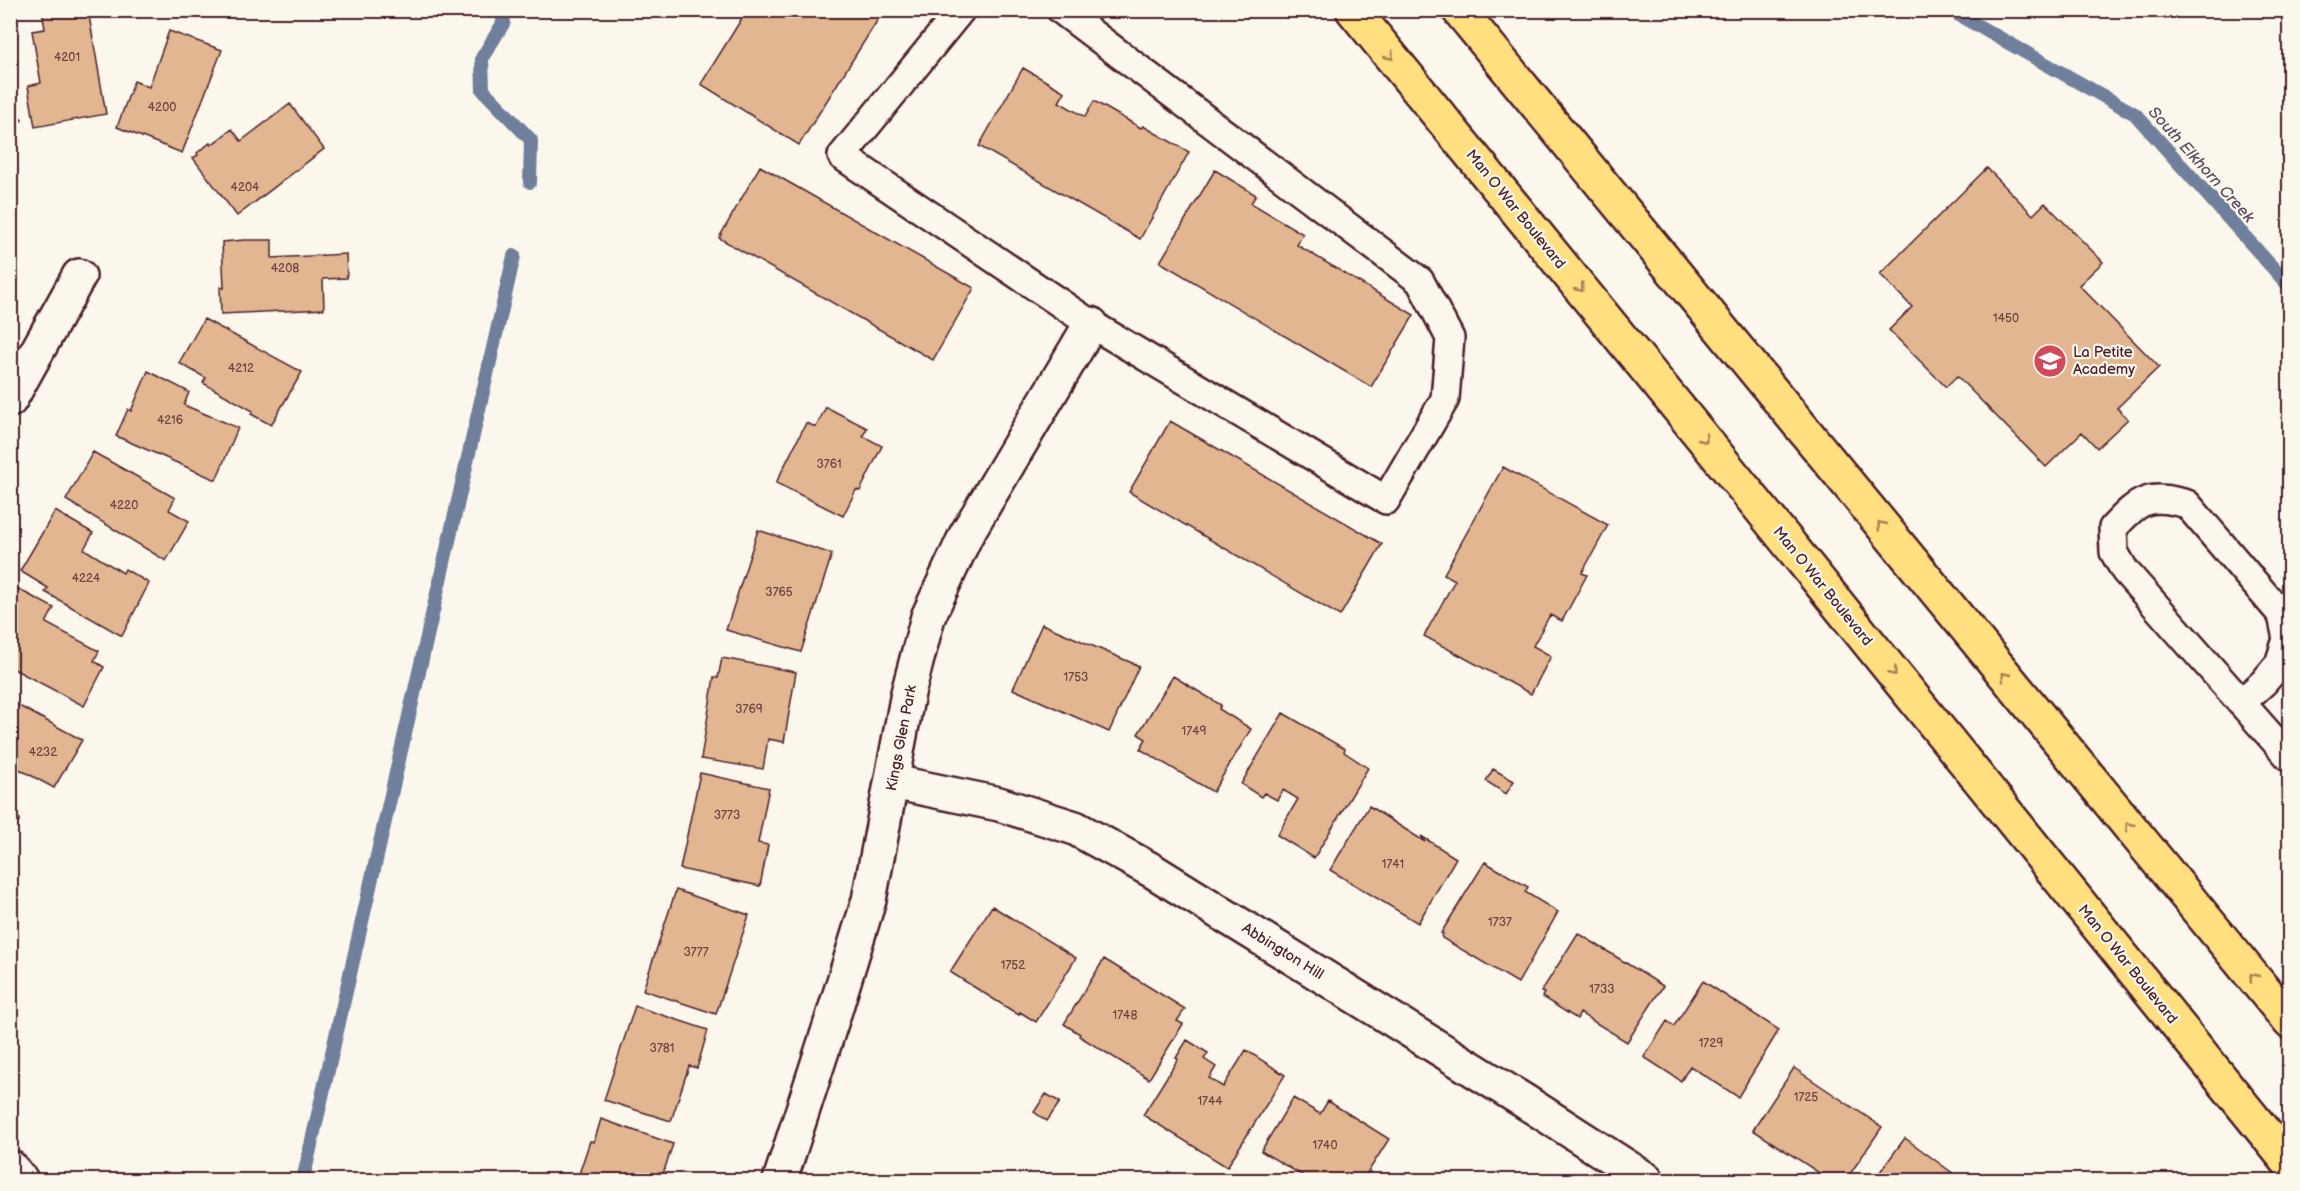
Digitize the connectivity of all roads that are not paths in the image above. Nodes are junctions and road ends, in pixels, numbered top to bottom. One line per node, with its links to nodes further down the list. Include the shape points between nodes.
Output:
1 (961, 10): 6 (lane, via 842,156)
2 (1061, 10): 6 (lane, via 1420,281 1450,338 1445,399 1386,500)
3 (1353, 10): 12 (main road, Man O War Boulevard, one-way to 12)
4 (1459, 10): 11 (main road, one-way to 4)
5 (79, 276): 7 (street)
6 (1091, 324): 10 (street, Kings Glen Park, via 966,535 928,617 908,693)
7 (10, 400)
8 (2241, 703): 8 (lane, via 2125,572 2114,552 2113,528 2133,507 2153,498 2187,504 2282,615 2287,639 2279,664); 9 (lane)
9 (2289, 758)
10 (893, 782): 15 (street, Kings Glen Park, via 869,900); 16 (street, Abbington Hill, via 999,804 1075,828 1163,877)
11 (2289, 1023)
12 (2289, 1164)
13 (10, 1167): 14 (street)
14 (21, 1180)
15 (780, 1180)
16 (1647, 1180)

